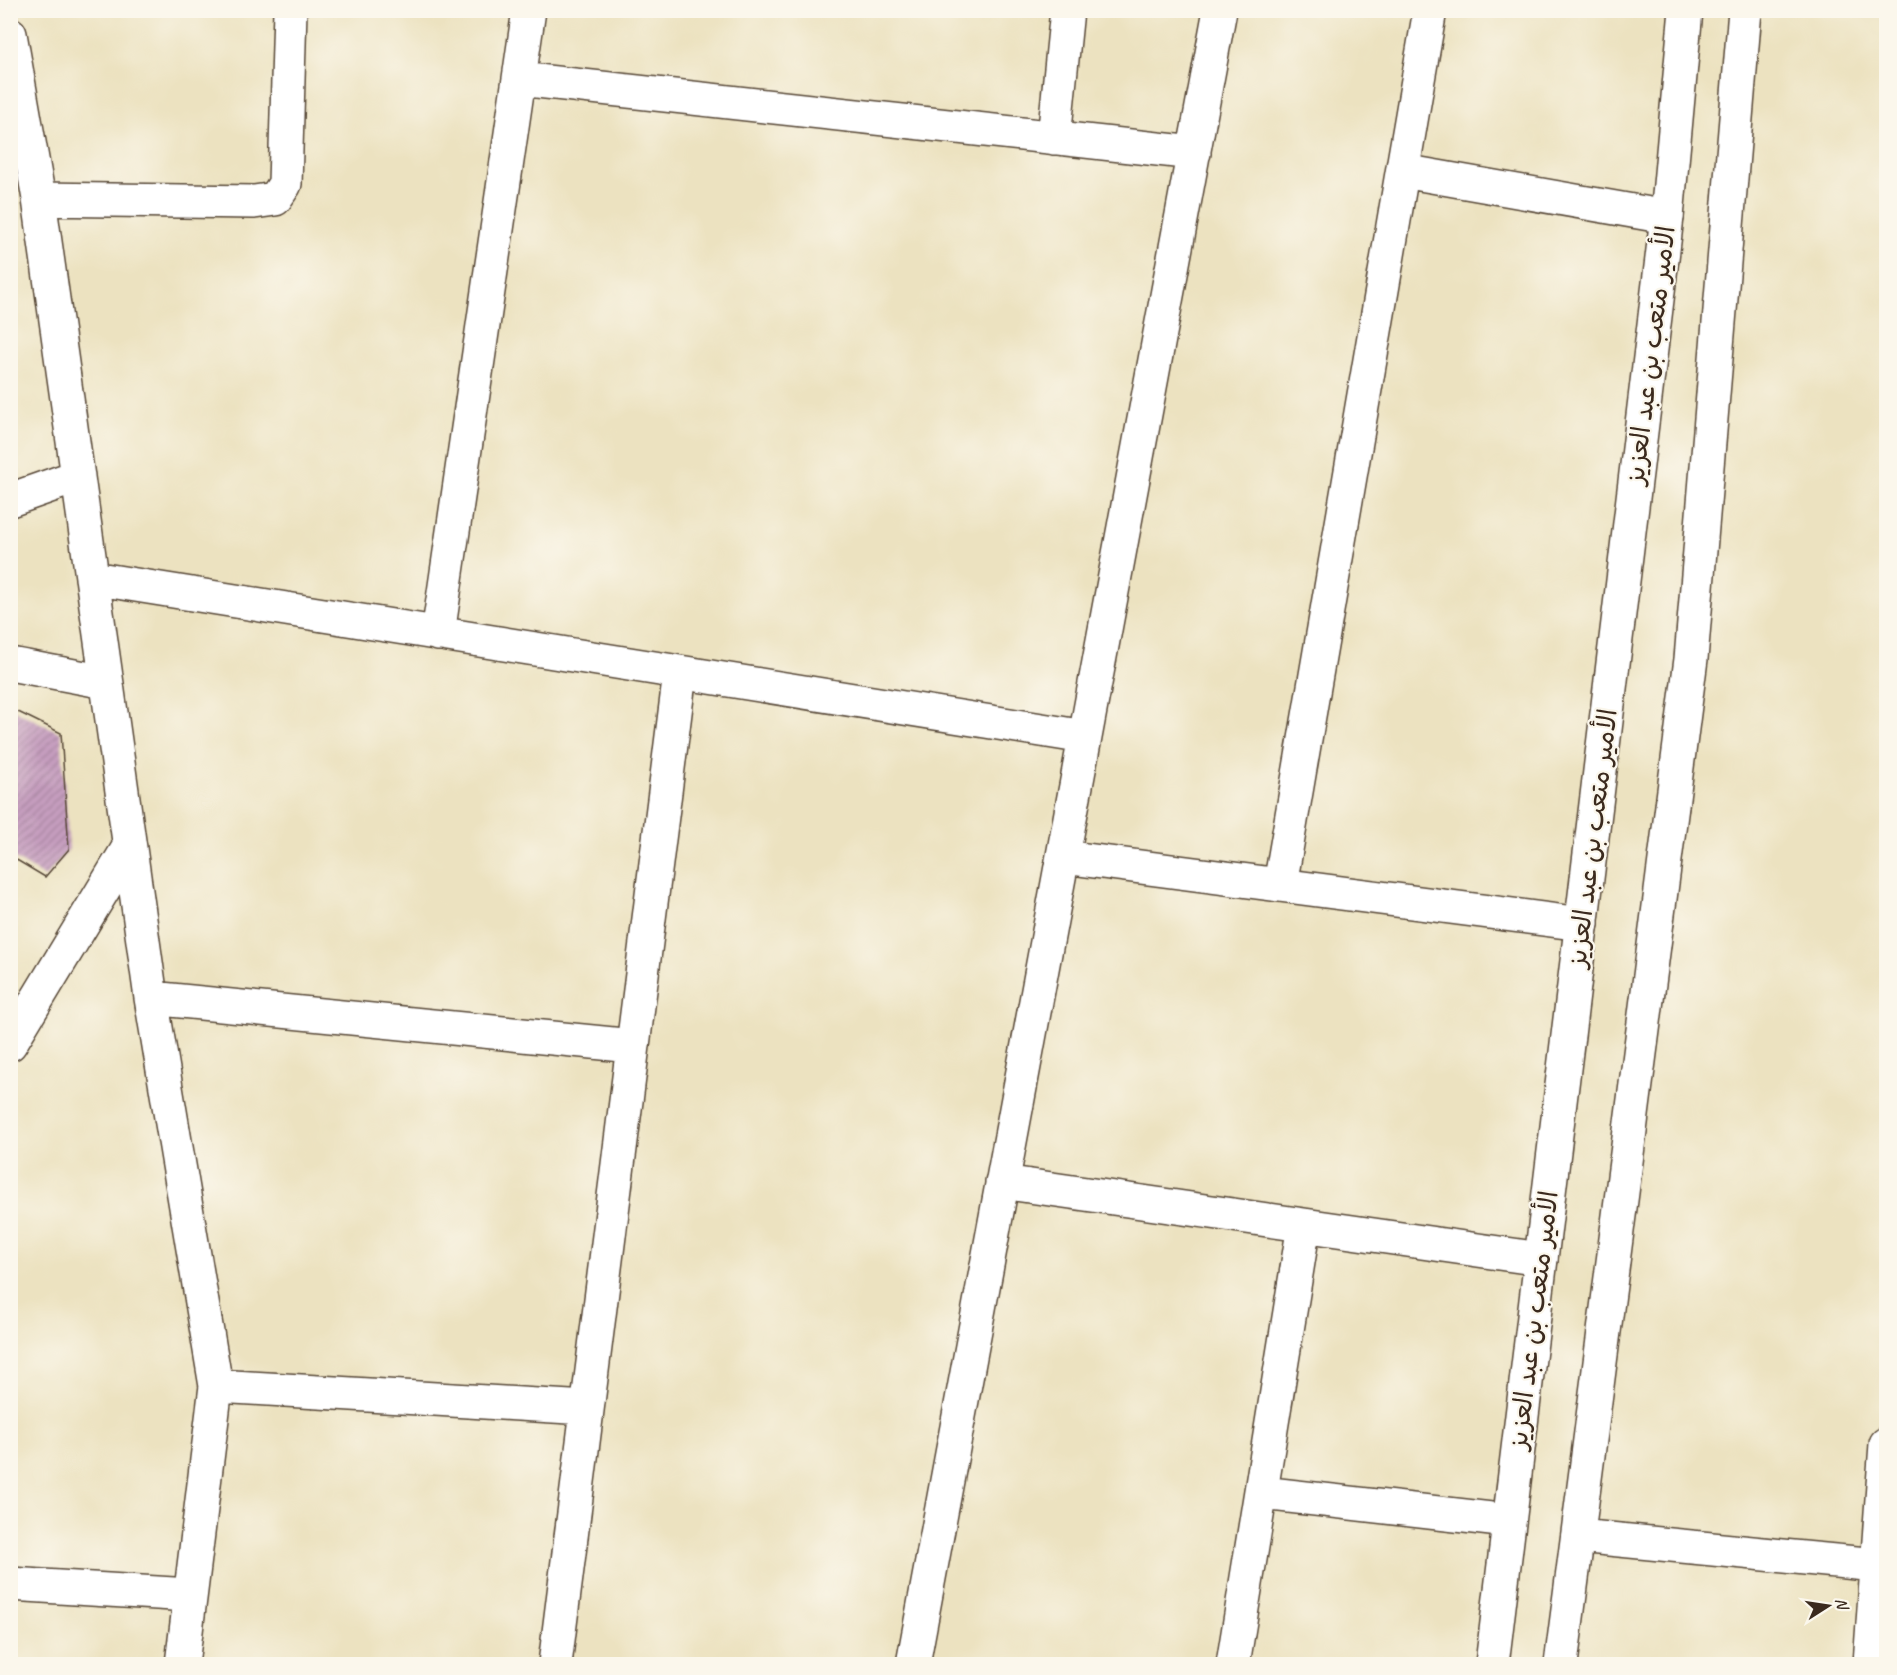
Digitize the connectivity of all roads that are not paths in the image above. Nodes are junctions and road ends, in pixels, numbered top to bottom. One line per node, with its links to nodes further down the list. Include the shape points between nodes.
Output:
1 (290, 10): 13 (street, via 285,184 275,199)
2 (529, 10): 9 (street)
3 (1067, 10): 10 (street)
4 (1220, 10): 11 (street)
5 (1430, 10): 12 (street)
6 (1686, 10): 14 (street, الأمير متعب بن عبد العزيز)
7 (1744, 10): 38 (street, via 1691,659)
8 (10, 34): 13 (street)
9 (519, 79): 10 (street); 18 (street)
10 (1054, 138): 11 (street)
11 (1194, 153): 22 (street)
12 (1403, 171): 14 (street); 25 (street)
13 (39, 199): 15 (street)
14 (1667, 218): 26 (street, الأمير متعب بن عبد العزيز)
15 (78, 476): 16 (street); 17 (street)
16 (10, 500)
17 (92, 578): 18 (street); 21 (street)
18 (438, 634): 20 (street)
19 (10, 664): 21 (street)
20 (680, 673): 22 (street); 29 (street)
21 (106, 682): 23 (street)
22 (1085, 737): 24 (street)
23 (129, 847): 27 (street); 28 (street)
24 (1063, 857): 25 (street); 30 (street)
25 (1280, 885): 26 (street)
26 (1582, 924): 32 (street, الأمير متعب بن عبد العزيز)
27 (151, 998): 29 (street); 33 (street)
28 (10, 1044)
29 (633, 1046): 34 (street)
30 (1002, 1182): 31 (street); 44 (street)
31 (1304, 1225): 32 (street); 36 (street)
32 (1541, 1259): 37 (street, الأمير متعب بن عبد العزيز)
33 (216, 1386): 34 (street); 41 (street)
34 (587, 1408): 43 (street)
35 (1887, 1444): 39 (street)
36 (1261, 1493): 37 (street); 45 (street)
37 (1509, 1521): 46 (street, الأمير متعب بن عبد العزيز)
38 (1578, 1536): 39 (street); 47 (street)
39 (1877, 1565): 48 (street)
40 (10, 1584): 41 (street)
41 (190, 1595): 42 (street)
42 (182, 1665)
43 (555, 1665)
44 (913, 1665)
45 (1233, 1665)
46 (1491, 1665)
47 (1561, 1665)
48 (1870, 1665)

